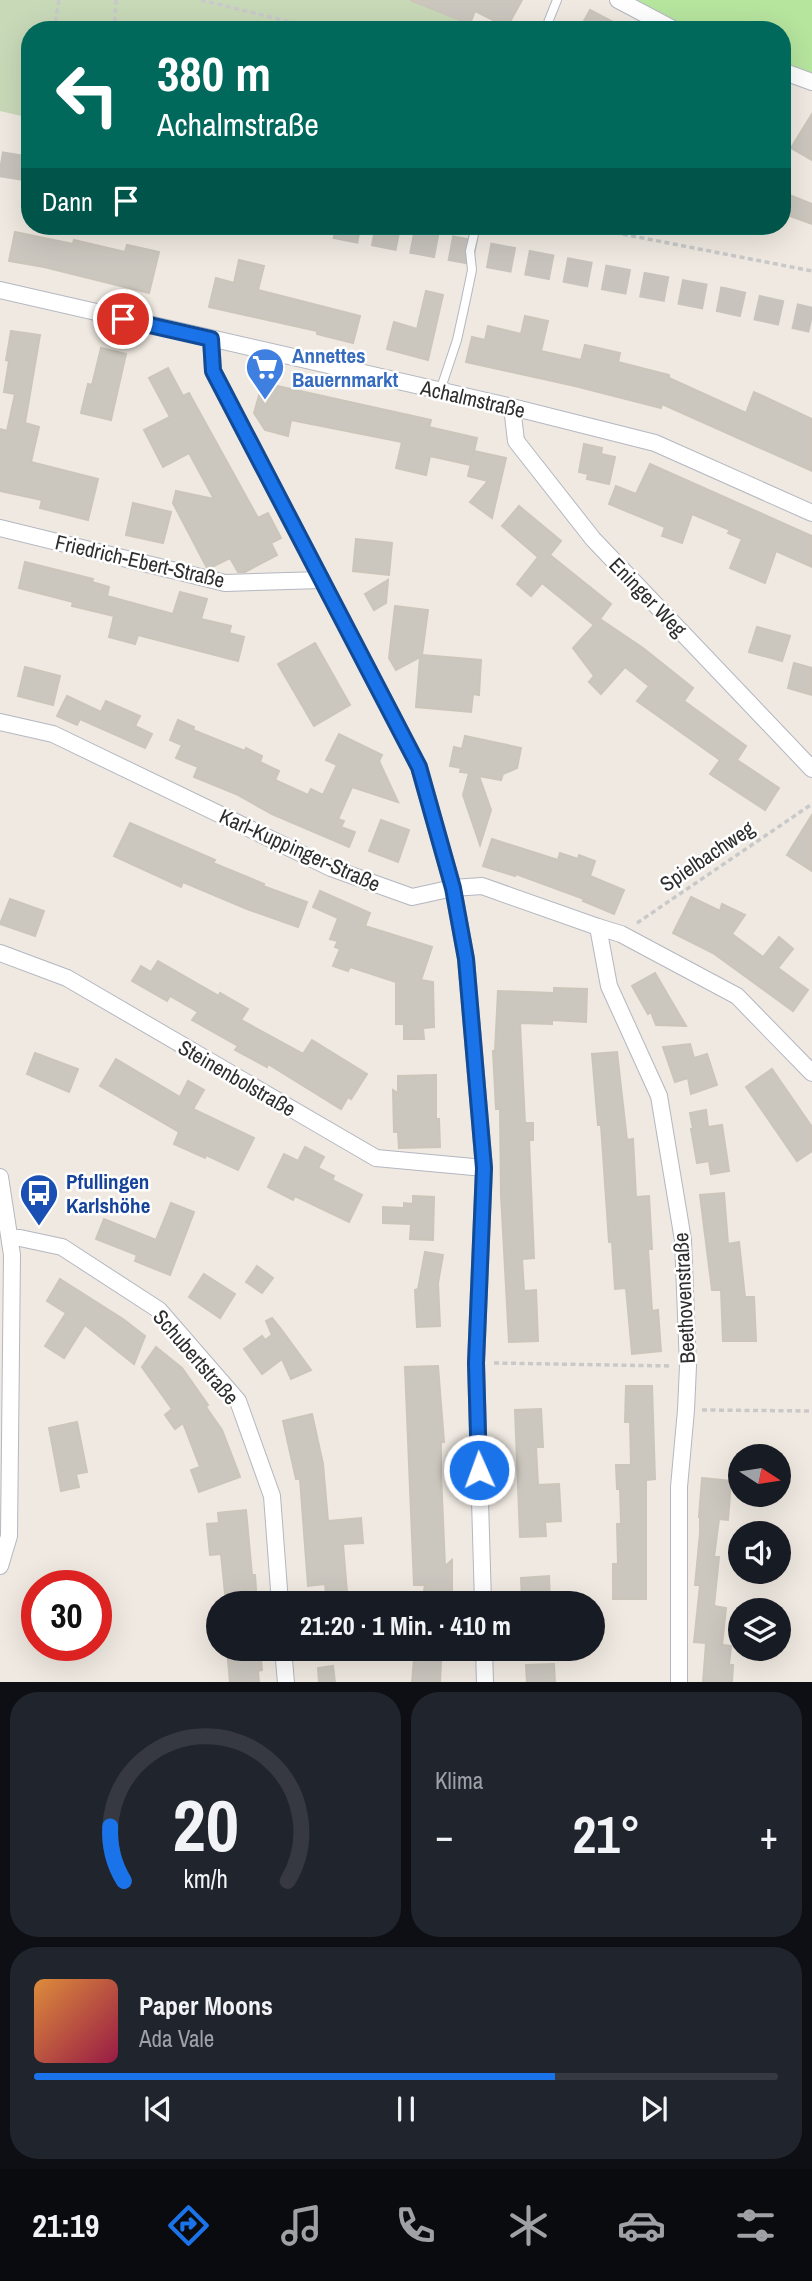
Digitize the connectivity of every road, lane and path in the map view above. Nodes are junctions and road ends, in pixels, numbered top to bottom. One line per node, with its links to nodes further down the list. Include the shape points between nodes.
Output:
1 (59, 0): 6 (path)
2 (116, 0): 7 (path)
3 (201, 0): 8 (path)
4 (557, 0): 9 (lane)
5 (618, 0): 10 (street)
6 (56, 21)
7 (115, 21)
8 (287, 21)
9 (549, 21)
10 (658, 21)
11 (791, 74): 12 (street)
12 (812, 82)
13 (474, 235): 18 (lane, via 457,340)
14 (627, 235): 15 (path)
15 (812, 271)
16 (0, 290): 17 (street, Achalmstraße)
17 (211, 339): 18 (street, Achalmstraße); 22 (street, via 213,371)
18 (440, 391): 19 (street, Achalmstraße)
19 (512, 407): 20 (street, Achalmstraße, via 655,443); 24 (street, Eninger Weg, via 516,440 593,539)
20 (812, 513)
21 (0, 528): 22 (street, Friedrich-Ebert-Straße, via 225,583)
22 (322, 580): 26 (street, via 419,767)
23 (0, 722): 26 (street, Karl-Kuppinger-Straße, via 53,734 331,868 412,898)
24 (812, 768)
25 (812, 804): 28 (path, Spielbachweg)
26 (453, 888): 27 (street, Karl-Kuppinger-Straße, via 482,886); 31 (street, via 466,959)
27 (598, 928): 28 (street, Karl-Kuppinger-Straße); 36 (street, Beethovenstraße, via 609,986 659,1096 683,1240)
28 (621, 934): 30 (street, Karl-Kuppinger-Straße, via 737,996)
29 (0, 953): 31 (street, Steinenbolstraße, via 66,978 376,1158)
30 (812, 1073)
31 (484, 1168): 35 (street)
32 (0, 1177): 33 (street)
33 (11, 1238): 34 (street); 40 (street, Schubertstraße, via 62,1247 159,1310 238,1401 272,1496)
34 (6, 1256): 39 (street, via 9,1536)
35 (476, 1363): 36 (path); 41 (street)
36 (688, 1366): 37 (street, Beethovenstraße)
37 (686, 1410): 38 (path); 46 (street, Beethovenstraße, via 679,1487)
38 (812, 1411)
39 (0, 1566)
40 (279, 1591)
41 (483, 1591)
42 (284, 1661): 44 (street)
43 (484, 1661): 45 (street)
44 (286, 1682)
45 (485, 1682)
46 (679, 1682)

